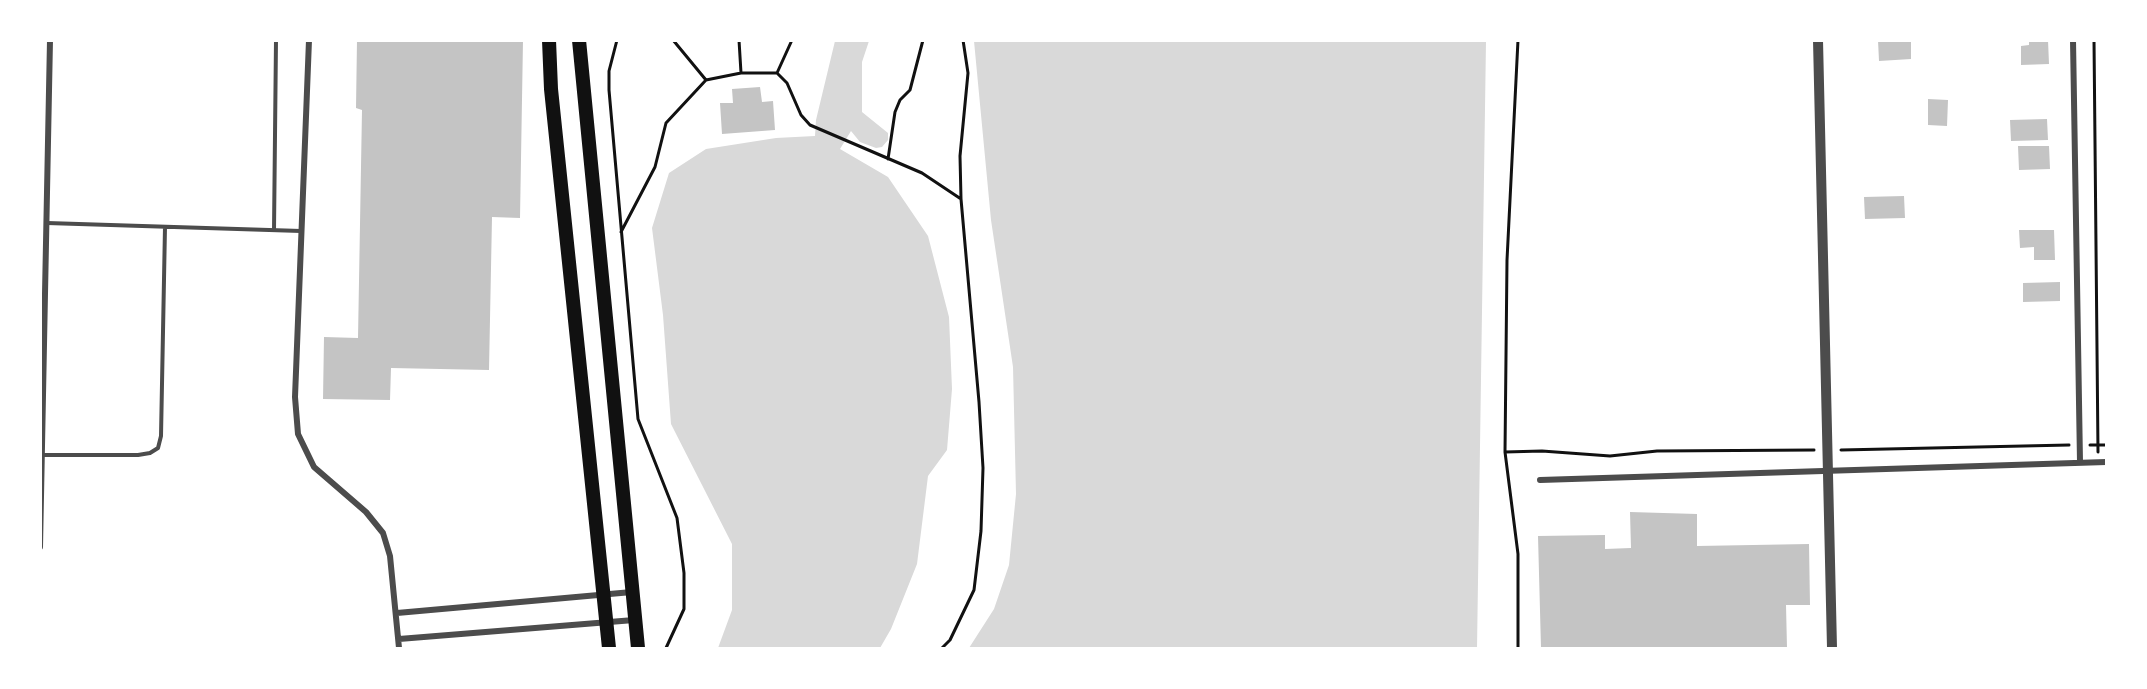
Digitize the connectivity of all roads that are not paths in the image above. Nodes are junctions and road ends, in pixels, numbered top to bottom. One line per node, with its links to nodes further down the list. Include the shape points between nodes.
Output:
1 (50, 40): 8 (street)
2 (276, 40): 10 (lane)
3 (309, 40): 11 (street)
4 (549, 40): 19 (main road)
5 (579, 40): 18 (main road)
6 (1818, 40): 15 (street)
7 (2073, 40): 13 (street)
8 (47, 223): 9 (lane); 12 (street)
9 (165, 227): 10 (lane); 12 (lane, via 158,448 138,455)
10 (274, 230): 11 (lane)
11 (302, 231): 20 (street, via 295,397 298,434 314,467 366,512 383,534 390,556)
12 (42, 455): 17 (street)
13 (2080, 462): 14 (street); 15 (street)
14 (2106, 462)
15 (1827, 472): 16 (street); 27 (street)
16 (1540, 480)
17 (40, 547)
18 (633, 592): 19 (street); 21 (main road)
19 (604, 595): 20 (street); 22 (main road)
20 (397, 613): 23 (street)
21 (635, 620): 22 (street); 26 (main road)
22 (606, 622): 23 (street); 25 (main road)
23 (399, 639): 24 (street)
24 (399, 648)
25 (609, 648)
26 (638, 648)
27 (1832, 648)

